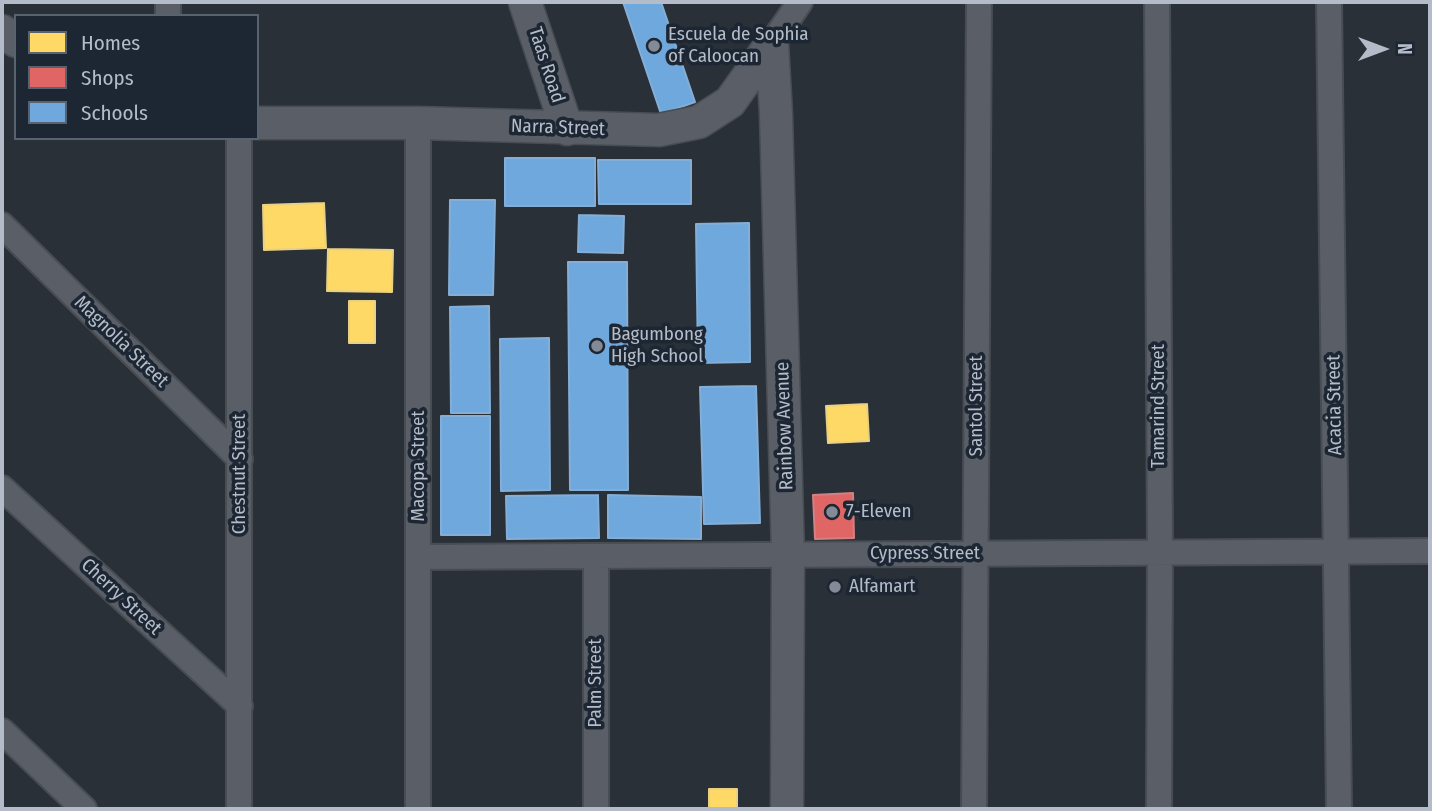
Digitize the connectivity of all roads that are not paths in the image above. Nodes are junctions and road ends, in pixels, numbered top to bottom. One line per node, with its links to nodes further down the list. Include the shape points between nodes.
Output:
1 (525, 2): 9 (street, Taas Road)
2 (800, 2): 6 (street, Narra Street)
3 (979, 2): 17 (street, Santol Street)
4 (1157, 2): 16 (street, Tamarind Street)
5 (1329, 2): 14 (street, Acacia Street)
6 (772, 43): 9 (street, Narra Street, via 730,102 699,122 659,130); 18 (street, Rainbow Avenue)
7 (259, 123): 8 (street, Narra Street)
8 (418, 123): 9 (street, Narra Street); 20 (street, Macopa Street)
9 (566, 129)
10 (239, 140): 12 (street, Chestnut Street)
11 (2, 225): 12 (street, Magnolia Street)
12 (240, 459): 21 (street, Chestnut Street)
13 (2, 488): 21 (street, Cherry Street)
14 (1337, 551): 15 (street, Cypress Street); 16 (street, Cypress Street); 30 (street, Acacia Street)
15 (1430, 551)
16 (1160, 552): 17 (street, Cypress Street); 29 (street, Tamarind Street)
17 (976, 553): 18 (street, Cypress Street); 28 (street, Santol Street)
18 (788, 555): 19 (street, Cypress Street); 27 (street, Rainbow Avenue)
19 (596, 556): 20 (street, Cypress Street); 26 (street, Palm Street)
20 (420, 557): 25 (street, Macopa Street)
21 (240, 706): 24 (street, Chestnut Street)
22 (2, 732): 23 (street)
23 (85, 809)
24 (239, 809)
25 (418, 809)
26 (596, 809)
27 (787, 809)
28 (974, 809)
29 (1159, 809)
30 (1339, 809)

